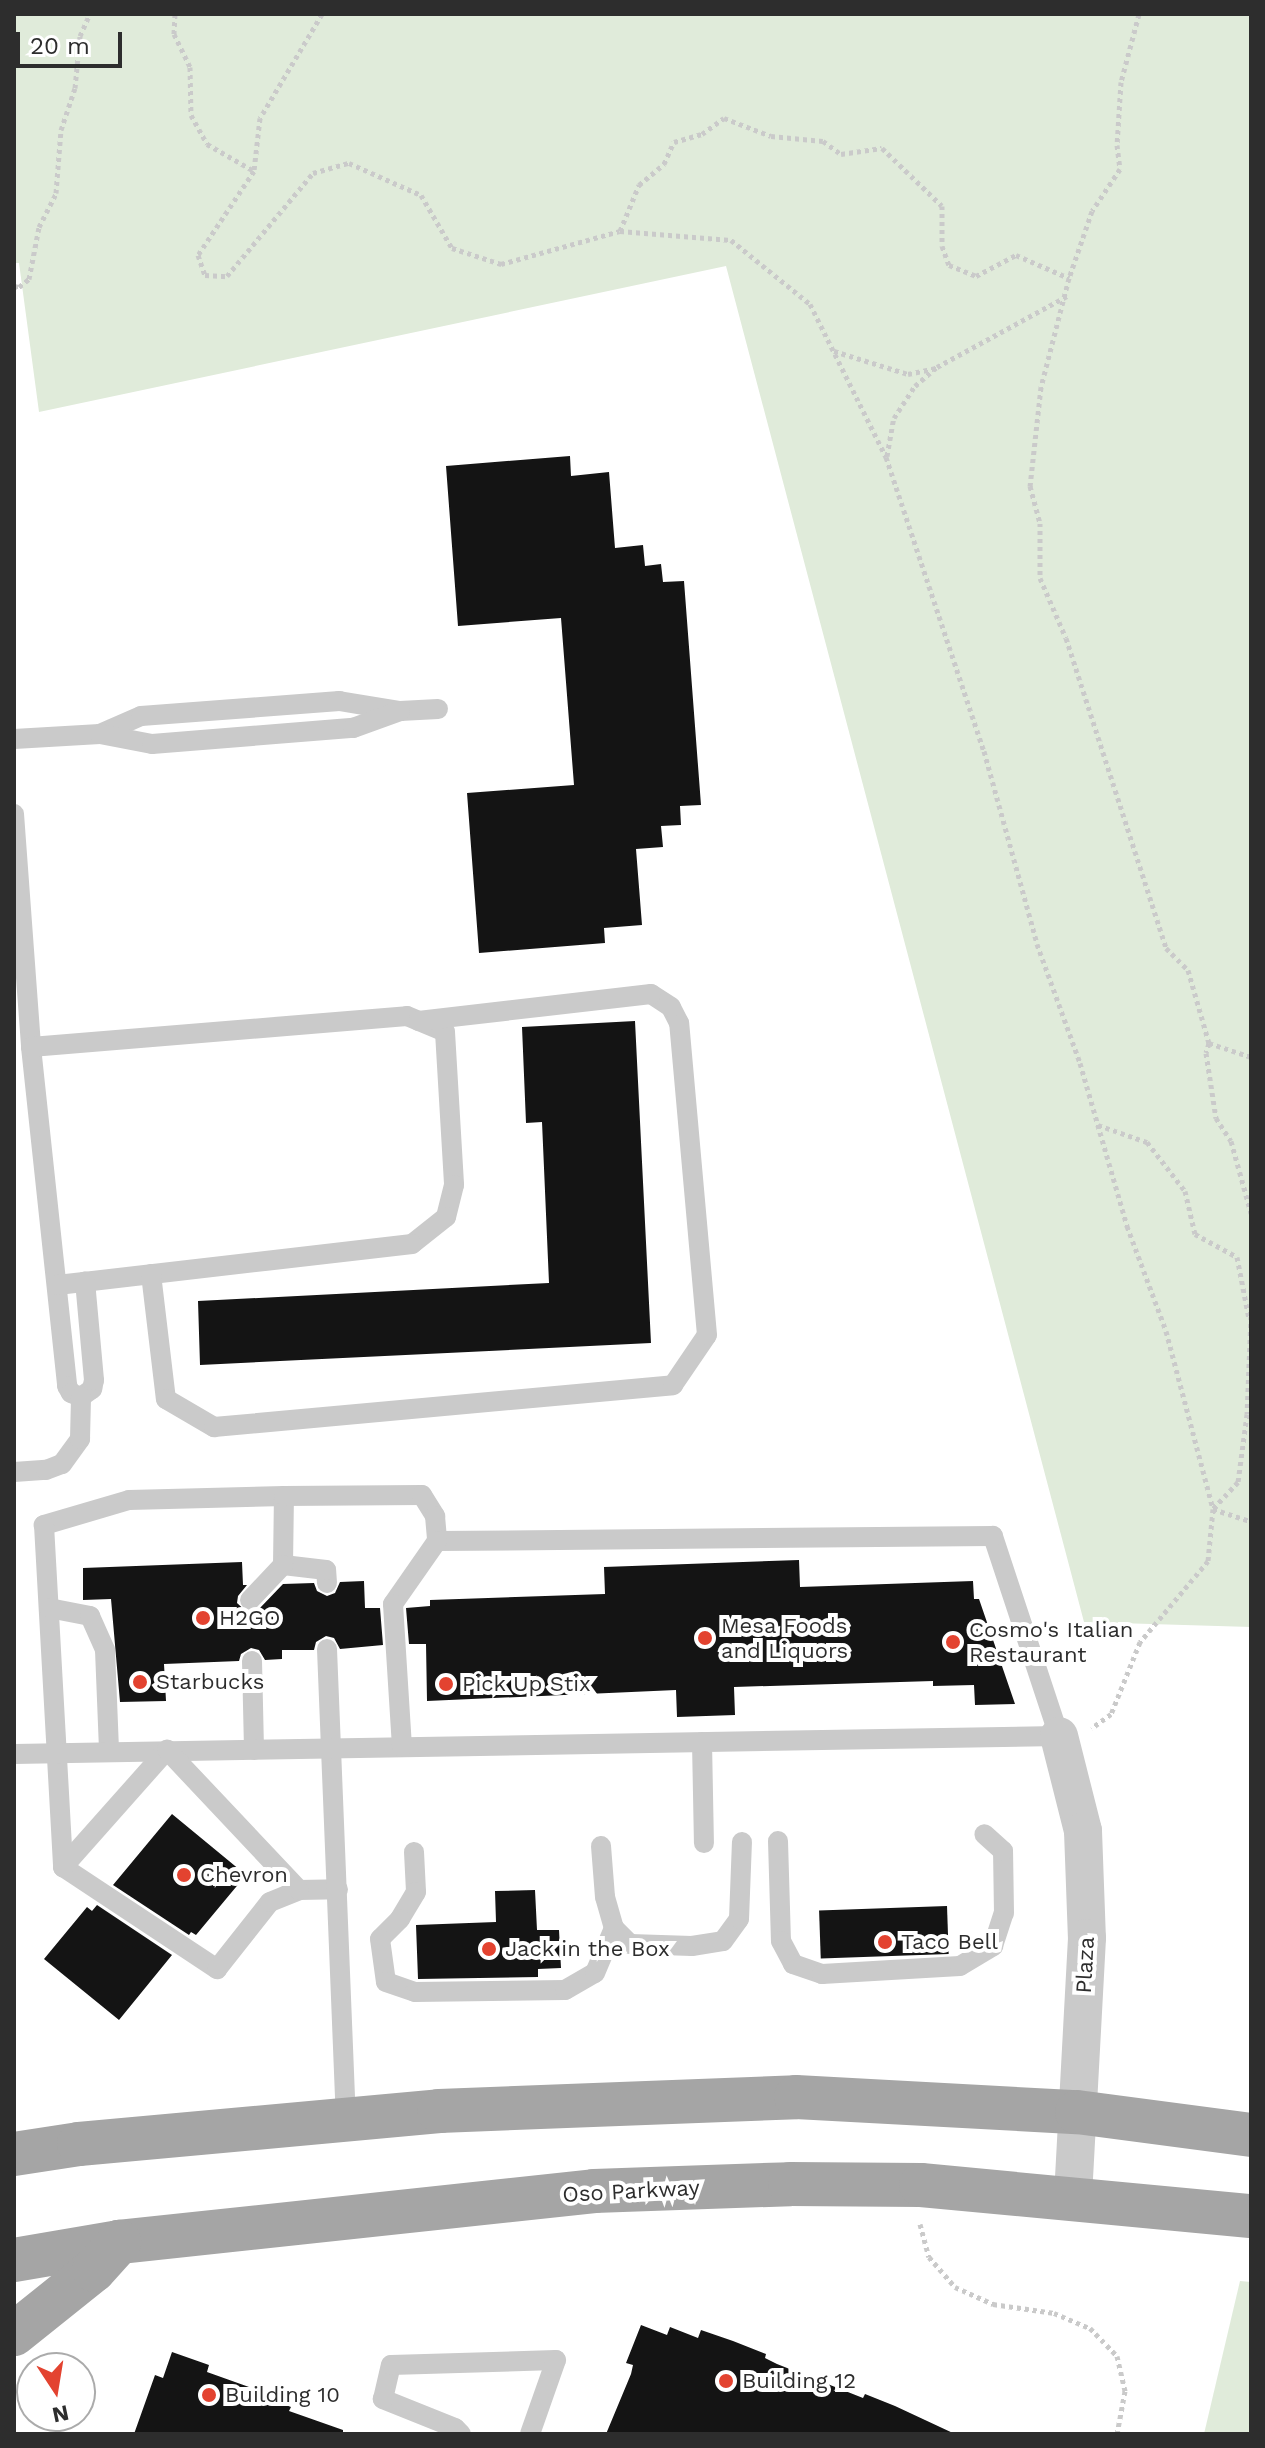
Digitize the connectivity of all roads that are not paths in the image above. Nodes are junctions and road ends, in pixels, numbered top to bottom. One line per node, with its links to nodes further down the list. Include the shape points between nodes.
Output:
1 (438, 709): 2 (lane)
2 (400, 711): 3 (lane, via 353,728 152,744); 3 (lane, via 339,701 141,716)
3 (100, 734): 4 (lane)
4 (14, 739)
5 (14, 814): 7 (lane)
6 (419, 1021): 7 (lane, via 407,1016); 8 (lane, via 445,1032 454,1185 446,1217 412,1244); 8 (lane, via 651,994 671,1007 679,1023 707,1335 673,1385 214,1427 166,1399)
7 (31, 1047): 10 (lane)
8 (151, 1274): 9 (lane)
9 (85, 1281): 10 (lane); 11 (lane, via 94,1380)
10 (57, 1285): 11 (lane, via 67,1386)
11 (81, 1397): 12 (lane, via 80,1439 62,1464)
12 (14, 1472)
13 (284, 1496): 14 (lane, via 422,1495 435,1516); 15 (lane); 18 (lane, via 129,1500 44,1525)
14 (437, 1541): 22 (lane, via 993,1536); 23 (lane, via 393,1604)
15 (283, 1565): 16 (lane, via 326,1570); 17 (lane)
16 (327, 1583)
17 (250, 1600)
18 (49, 1608): 27 (lane, via 90,1616 105,1650); 28 (lane)
19 (327, 1649): 24 (lane)
20 (252, 1661): 26 (lane)
21 (702, 1742): 22 (lane); 23 (lane); 33 (lane)
22 (1061, 1743): 40 (street, Plaza, via 1083,1831 1087,1938)
23 (402, 1747): 24 (lane)
24 (333, 1748): 26 (lane); 37 (lane)
25 (167, 1750): 26 (lane); 27 (lane); 36 (lane); 38 (lane)
26 (254, 1750)
27 (109, 1751): 28 (lane)
28 (59, 1752): 29 (lane); 36 (lane)
29 (14, 1754)
30 (984, 1834): 31 (lane, via 1003,1851 1004,1913 993,1946 960,1966 822,1974 793,1964 781,1941)
31 (778, 1841)
32 (742, 1842): 39 (lane, via 739,1919 723,1941 630,1944)
33 (704, 1843)
34 (601, 1846): 39 (lane, via 605,1897)
35 (414, 1852): 39 (lane, via 416,1892 380,1939 386,1982 415,1992 565,1990 595,1973)
36 (63, 1867): 38 (lane, via 217,1969 270,1902)
37 (338, 1889): 38 (lane); 41 (lane)
38 (299, 1890)
39 (614, 1928)
40 (1077, 2112): 41 (main road, via 796,2097); 42 (main road); 44 (street, Plaza)
41 (346, 2118): 43 (main road)
42 (1251, 2135)
43 (14, 2154)
44 (1073, 2198): 45 (main road, Oso Parkway); 46 (main road, Oso Parkway, via 921,2185 594,2191)
45 (1251, 2216)
46 (119, 2242): 47 (main road, Oso Parkway); 48 (main road, via 94,2270)
47 (14, 2260)
48 (14, 2334)
49 (461, 2434): 50 (lane, via 383,2399 391,2365 556,2360)
50 (530, 2434)

